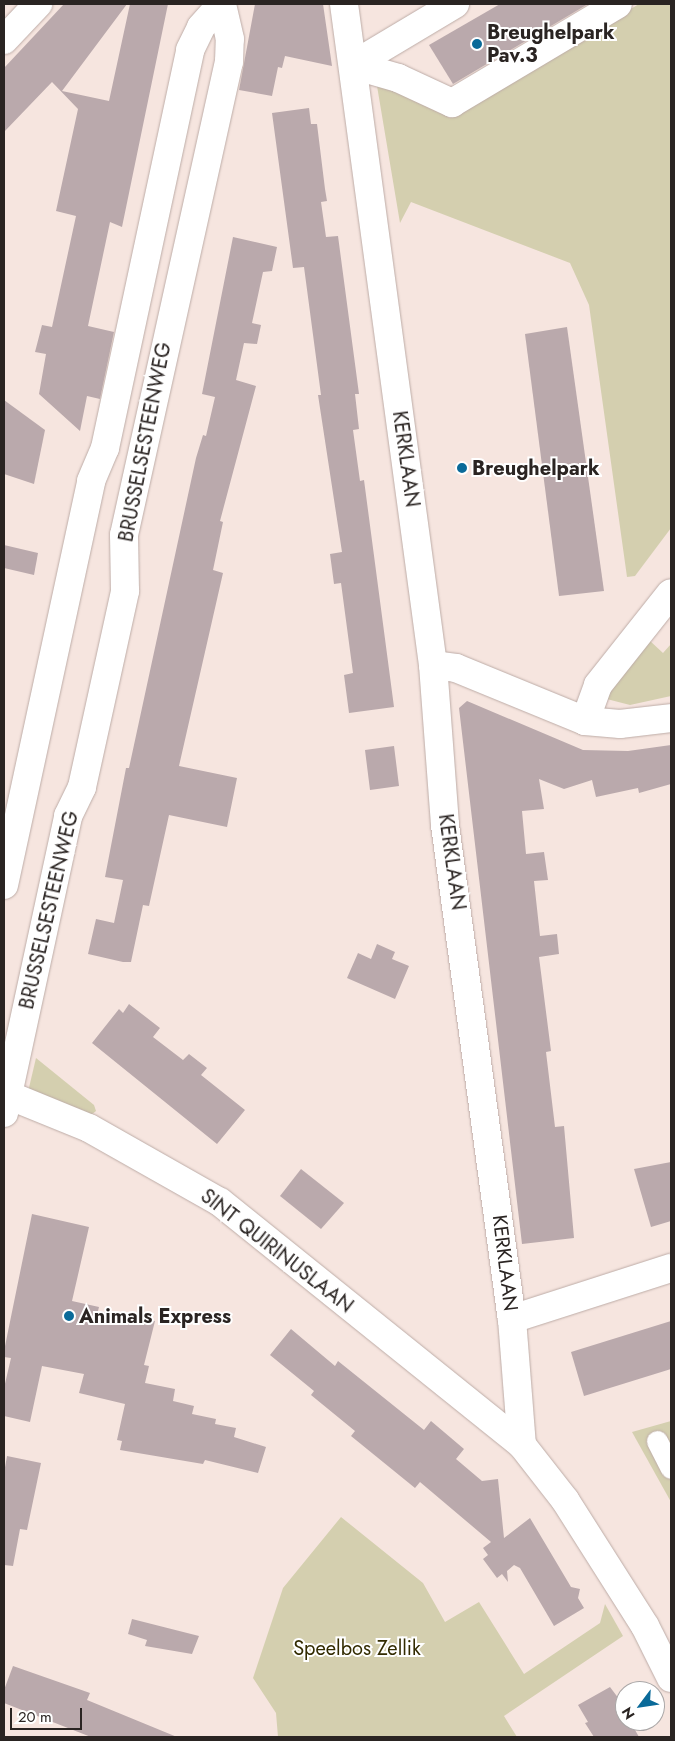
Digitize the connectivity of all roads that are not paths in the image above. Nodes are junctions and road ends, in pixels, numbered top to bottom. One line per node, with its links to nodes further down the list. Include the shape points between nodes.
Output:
1 (38, 4): 6 (street)
2 (222, 4): 12 (street, BRUSSELSESTEENWEG, via 201,27 190,50 105,448 91,481); 13 (street, BRUSSELSESTEENWEG, via 230,39 229,62 124,535 125,591 82,787 68,816)
3 (344, 4): 7 (street, KERKLAAN)
4 (455, 4): 7 (street)
5 (618, 4): 7 (street, via 452,103 398,78)
6 (4, 40)
7 (353, 65): 9 (street, KERKLAAN)
8 (671, 594): 11 (street, via 598,684)
9 (433, 665): 11 (street, via 456,668); 15 (street, KERKLAAN, via 445,825)
10 (671, 718): 11 (street, via 620,724)
11 (585, 721)
12 (4, 885)
13 (6, 1104): 17 (street, SINT QUIRINUSLAAN, via 90,1128 220,1202)
14 (671, 1268): 15 (street)
15 (512, 1319): 17 (street, KERKLAAN)
16 (657, 1441): 18 (street)
17 (522, 1445): 19 (street, via 565,1500 645,1626)
18 (671, 1468)
19 (671, 1678)

